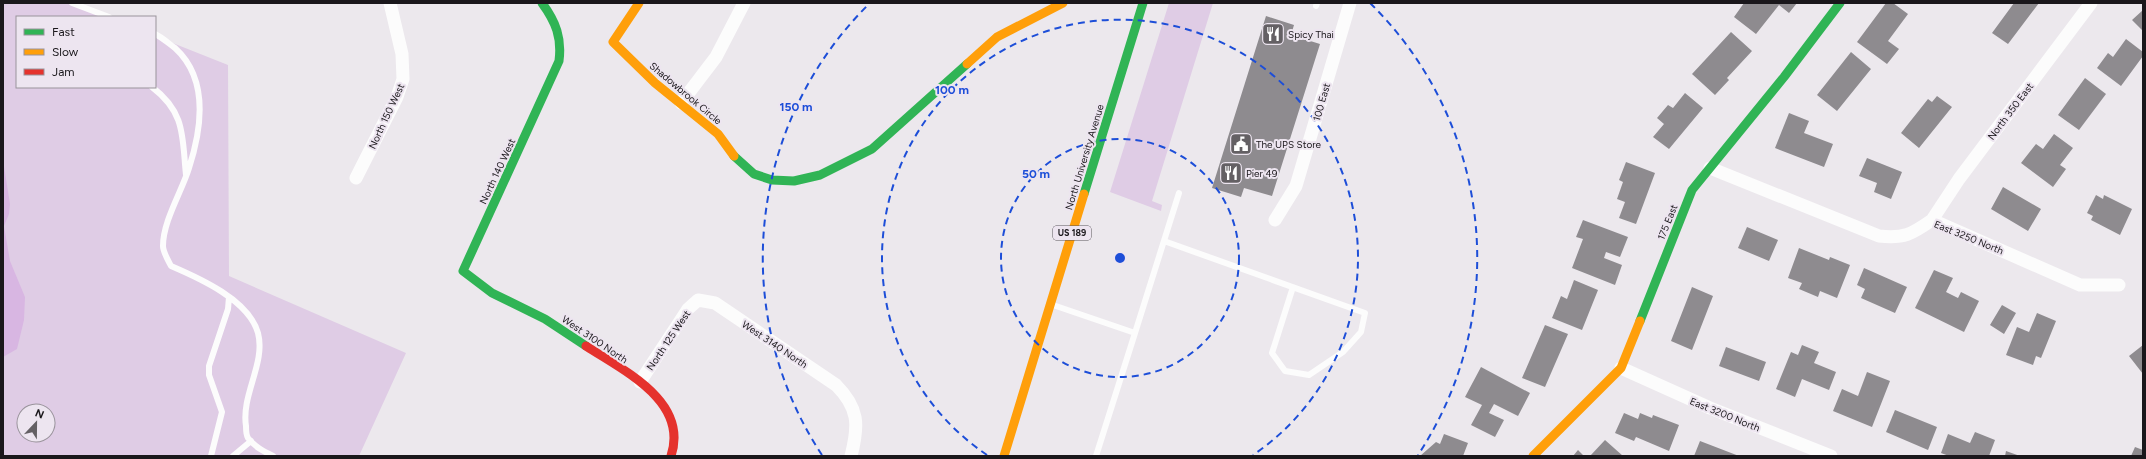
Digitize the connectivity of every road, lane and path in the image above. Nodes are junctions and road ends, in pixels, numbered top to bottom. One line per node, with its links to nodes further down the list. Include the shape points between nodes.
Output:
1 (72, 3): 11 (lane)
2 (390, 3): 17 (street, North 150 West, via 402,54 403,79 397,97)
3 (542, 3): 22 (main road, North 140 West, via 554,18 562,43 559,61)
4 (639, 3): 14 (main road, Shadowbrook Circle, via 613,42 655,83)
5 (744, 3): 14 (street, via 716,56)
6 (1063, 3): 14 (main road, Shadowbrook Circle, via 997,38 872,148 820,175 794,181 772,180 754,174 738,160 718,134)
7 (1143, 3): 27 (main road, North University Avenue / US 189)
8 (1350, 3): 19 (street, 100 East, via 1296,186)
9 (1840, 3): 15 (main road, 175 East)
10 (2091, 3): 20 (street, North 350 East, via 1958,179)
11 (106, 16)
12 (156, 34): 16 (lane, via 185,58 197,82 201,105)
13 (153, 88): 16 (lane, via 168,102 180,122)
14 (681, 103)
15 (1710, 168): 20 (street, East 3250 North, via 1879,236 1896,238 1912,234); 29 (main road, 175 East, via 1692,190)
16 (186, 176): 25 (lane, via 164,234 165,254 171,266 219,288)
17 (356, 178)
18 (1179, 192): 21 (lane)
19 (1275, 220)
20 (1932, 220): 23 (street, East 3250 North, via 2080,285)
21 (1164, 241): 24 (lane); 28 (lane)
22 (463, 271): 30 (main road, West 3100 North, via 492,293 545,318)
23 (2120, 285)
24 (1293, 287): 24 (lane, via 1365,313 1361,332 1342,352 1309,375 1285,371 1272,353)
25 (229, 297): 31 (lane, via 243,310 258,333 259,350 244,413 247,436); 32 (lane, via 228,309 209,366 209,375 222,412)
26 (698, 300): 30 (street, North 125 West, via 688,309); 36 (street, West 3140 North, via 715,304 836,385 847,396 856,418 856,438)
27 (1050, 304): 28 (lane); 37 (main road, North University Avenue / US 189)
28 (1135, 333): 38 (lane)
29 (1621, 368): 39 (main road, 175 East); 40 (street, East 3200 North, via 1710,408)
30 (640, 382): 35 (main road, West 3100 North, via 661,400 673,422 674,447)
31 (251, 441): 33 (lane); 34 (lane)
32 (211, 456)
33 (233, 456)
34 (273, 456)
35 (671, 456)
36 (851, 456)
37 (1004, 456)
38 (1096, 456)
39 (1533, 456)
40 (1831, 456)

